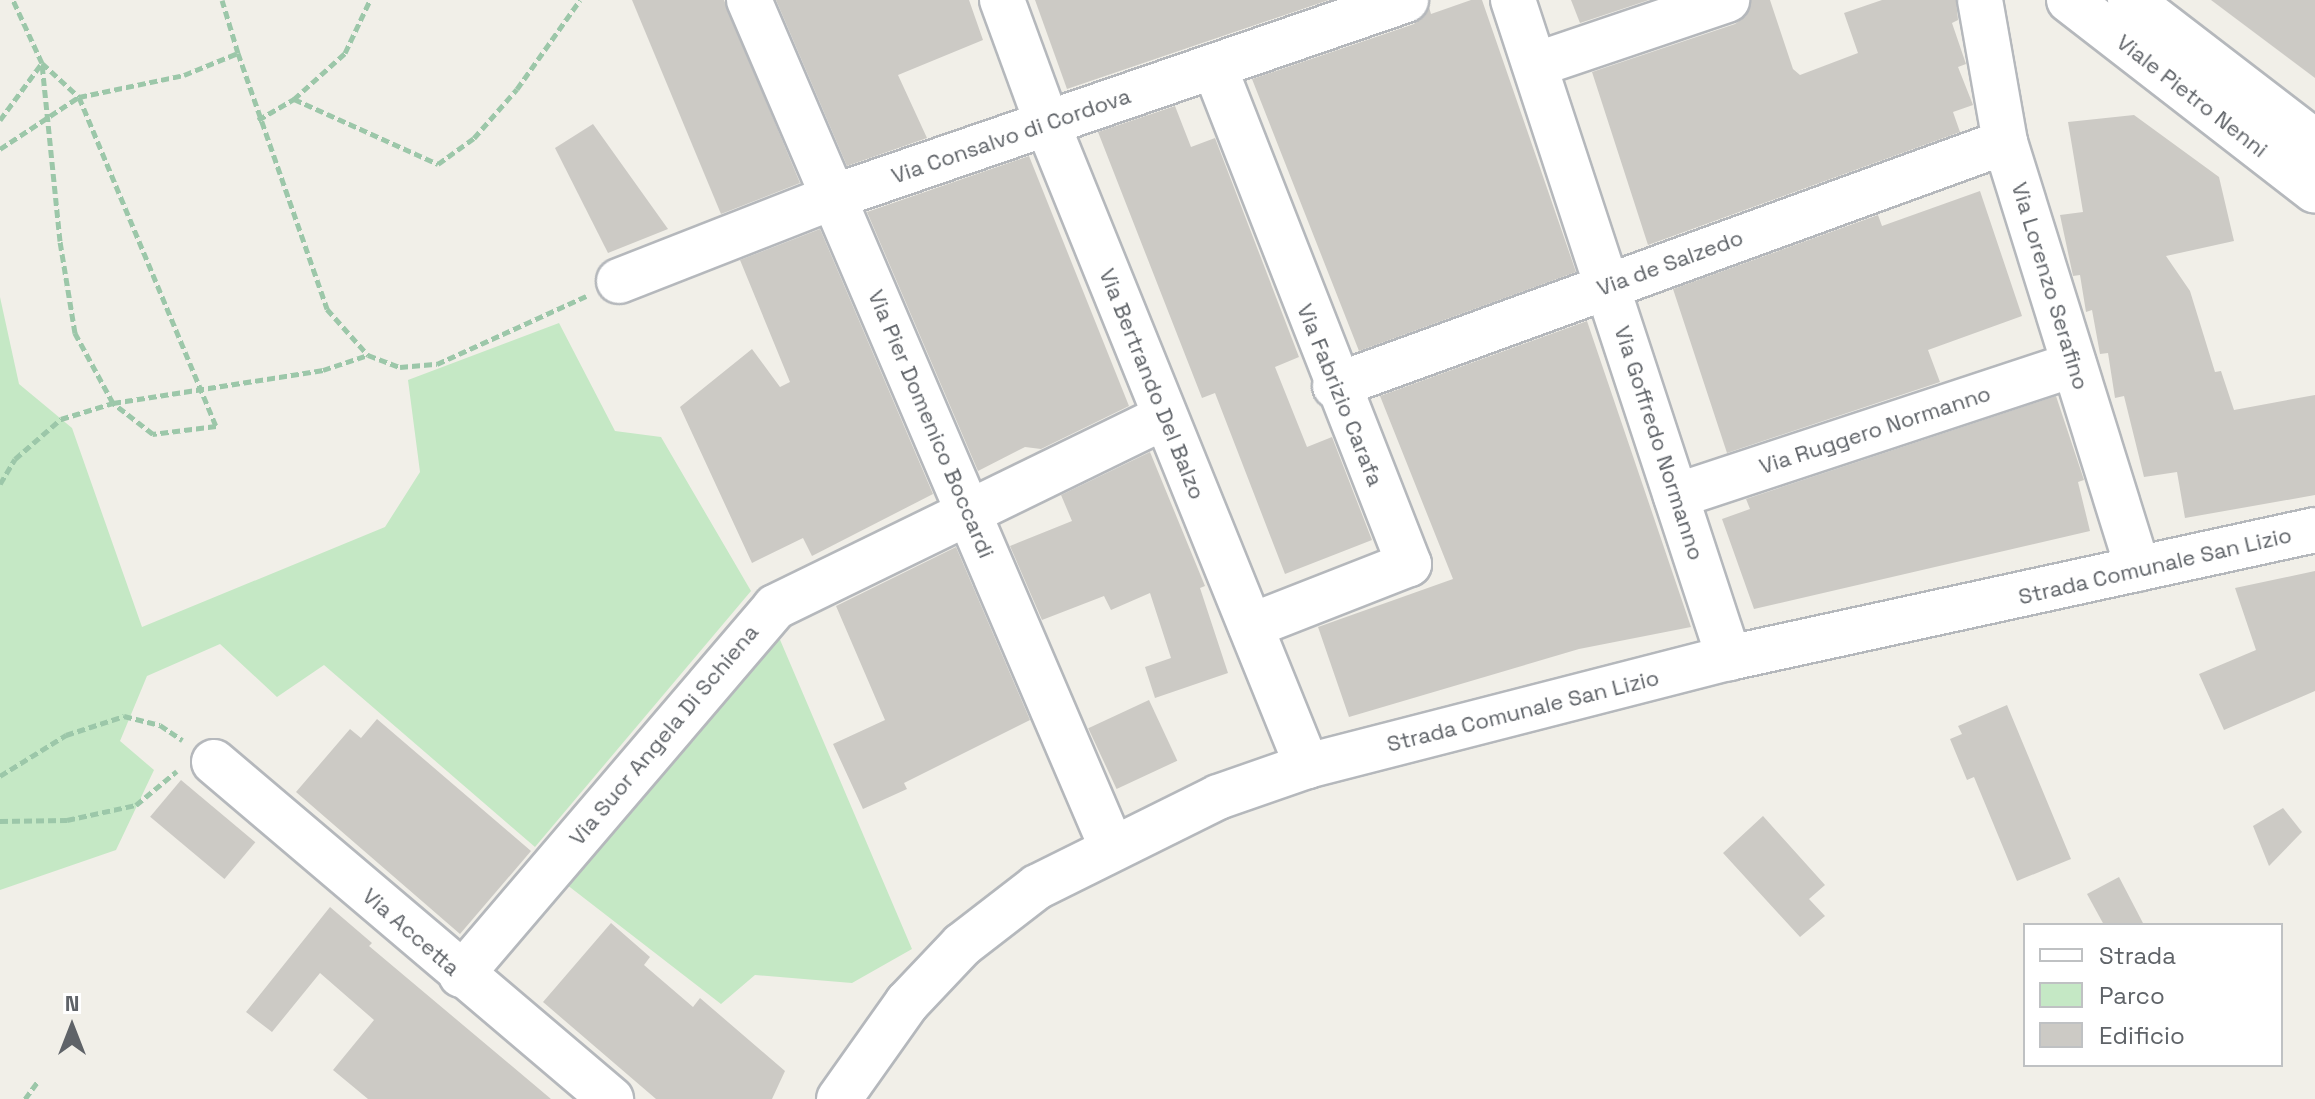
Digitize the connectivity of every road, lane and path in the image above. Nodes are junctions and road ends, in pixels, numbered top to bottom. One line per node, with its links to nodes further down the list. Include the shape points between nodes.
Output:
1 (13, 0): 14 (path)
2 (222, 0): 13 (path)
3 (370, 0): 18 (path, via 345,53)
4 (580, 0): 18 (path, via 509,99 474,138 438,164)
5 (749, 0): 27 (street, Via Pier Domenico Boccardi)
6 (1002, 0): 22 (street, Via Bertrando Del Balzo)
7 (1406, 0): 16 (street, Via Consalvo di Cordova)
8 (1513, 0): 15 (street, Via Goffredo Normanno)
9 (1727, 0): 15 (street)
10 (1980, 0): 23 (street, Via Lorenzo Serafino)
11 (2069, 0): 26 (street, Viale Pietro Nenni)
12 (2130, 0): 24 (street, Viale Pietro Nenni)
13 (238, 53): 17 (path, via 184,75); 21 (path)
14 (42, 63): 17 (path); 19 (path); 20 (path)
15 (1535, 65): 29 (street, Via Goffredo Normanno)
16 (1214, 66): 22 (street, Via Consalvo di Cordova); 32 (street, Via Fabrizio Carafa)
17 (79, 97): 19 (path); 33 (path)
18 (294, 99): 21 (path)
19 (51, 117): 25 (path); 34 (path, via 60,241 75,333)
20 (0, 120)
21 (258, 120): 30 (path, via 327,309)
22 (1047, 123): 27 (street, Via Consalvo di Cordova); 35 (street, Via Bertrando Del Balzo)
23 (2005, 142): 29 (street, Via de Salzedo); 31 (street, Via Lorenzo Serafino)
24 (2315, 142)
25 (0, 149)
26 (2315, 191)
27 (833, 197): 28 (street, Via Consalvo di Cordova); 38 (street, Via Pier Domenico Boccardi)
28 (619, 281): 30 (path, via 437,364 400,367)
29 (1607, 286): 32 (street, Via de Salzedo); 37 (street, Via Goffredo Normanno)
30 (368, 355): 33 (path, via 323,370)
31 (2074, 364): 37 (street, Via Ruggero Normanno); 40 (street, Via Lorenzo Serafino)
32 (1335, 386): 41 (street, Via Fabrizio Carafa, via 1409,564)
33 (201, 392): 34 (path); 34 (path, via 216,426 153,434)
34 (113, 403): 36 (path, via 61,419 15,459)
35 (1164, 417): 38 (street, Via Suor Angela Di Schiena); 41 (street, Via Bertrando Del Balzo)
36 (0, 484)
37 (1676, 496): 42 (street, Via Goffredo Normanno)
38 (969, 512): 47 (street, Via Pier Domenico Boccardi); 48 (street, Via Suor Angela Di Schiena, via 775,607)
39 (2315, 530): 40 (street, Strada Comunale San Lizio)
40 (2138, 569): 42 (street, Strada Comunale San Lizio)
41 (1251, 626): 44 (street, Via Bertrando Del Balzo)
42 (1729, 658): 44 (street, Strada Comunale San Lizio)
43 (214, 762): 45 (path, via 160,725 124,716 66,735); 46 (path, via 184,765 136,805 67,820); 48 (street, Via Accetta)
44 (1307, 766): 47 (street, Strada Comunale San Lizio, via 1218,797)
45 (0, 776)
46 (0, 821)
47 (1112, 848): 52 (street, Strada Comunale San Lizio, via 1037,887 962,945 907,1003)
48 (461, 975): 51 (street, Via Accetta)
49 (38, 1081): 50 (path)
50 (25, 1099)
51 (611, 1099)
52 (839, 1099)

